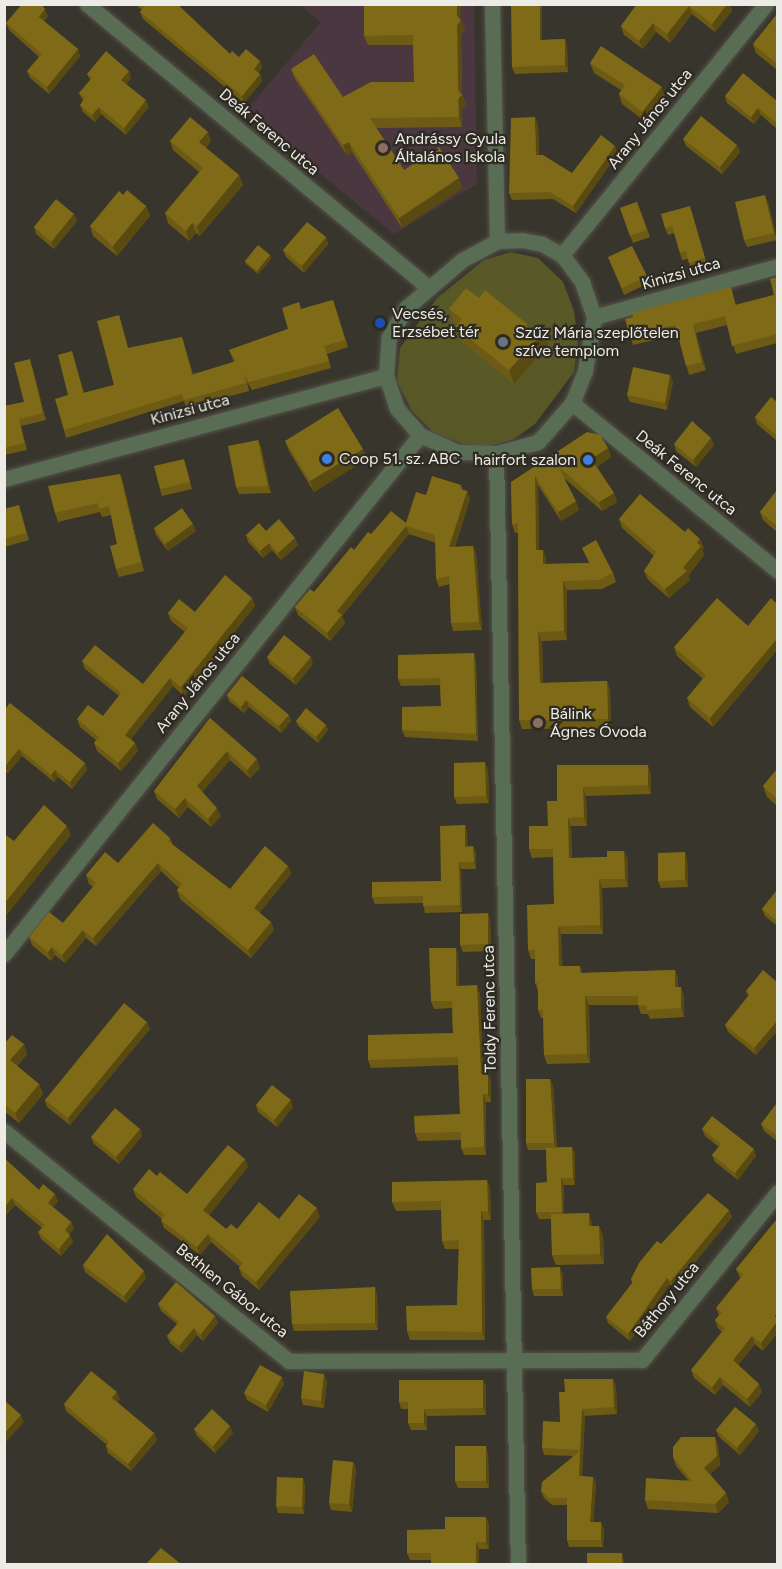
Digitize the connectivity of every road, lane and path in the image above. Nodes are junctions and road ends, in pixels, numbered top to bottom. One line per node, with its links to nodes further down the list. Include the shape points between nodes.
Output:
1 (87, 4): 7 (street, Deák Ferenc utca)
2 (492, 4): 4 (street)
3 (766, 4): 5 (street, Arany János utca)
4 (497, 241): 5 (street, via 532,242); 7 (street, via 462,260)
5 (562, 255): 8 (street, via 582,282)
6 (777, 266): 8 (street, Kinizsi utca)
7 (428, 286): 9 (street, via 406,308 389,338)
8 (594, 317): 10 (street, via 585,371)
9 (386, 376): 11 (street, via 398,409); 13 (street, Kinizsi utca)
10 (572, 403): 12 (street, via 538,442); 14 (street, Deák Ferenc utca)
11 (420, 435): 12 (street, via 458,452); 15 (street, Arany János utca)
12 (496, 453): 18 (street, Toldy Ferenc utca)
13 (4, 479)
14 (777, 572)
15 (4, 954)
16 (4, 1131): 18 (street, Bethlen Gábor utca, via 289,1360)
17 (777, 1192): 18 (street, Báthory utca, via 642,1360)
18 (515, 1361): 19 (street, Toldy Ferenc utca)
19 (518, 1564)

